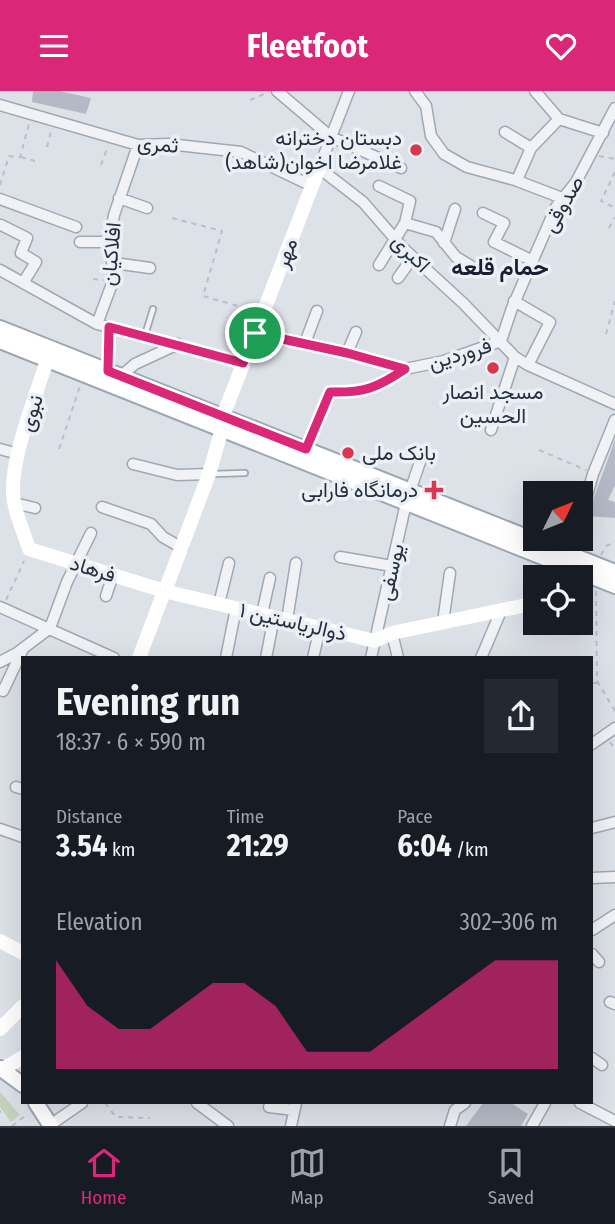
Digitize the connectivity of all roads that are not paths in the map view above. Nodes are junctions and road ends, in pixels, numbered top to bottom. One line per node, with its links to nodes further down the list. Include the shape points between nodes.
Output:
1 (274, 91): 10 (street)
2 (349, 91): 10 (street)
3 (415, 91): 15 (street, via 426,106 431,135 444,153 467,167)
4 (535, 91): 7 (street)
5 (0, 105): 11 (street, ثمری)
6 (615, 108): 9 (street, صدوقی)
7 (559, 119): 9 (street); 12 (street)
8 (505, 132): 12 (street)
9 (603, 133): 19 (street, صدوقی)
10 (331, 137): 13 (street); 14 (street)
11 (138, 145): 16 (street, ثمری, via 241,152); 18 (street, افلاکیان)
12 (531, 148): 15 (street)
13 (319, 168): 16 (street, مهر); 27 (street, اکبری, via 352,191)
14 (401, 168)
15 (517, 180): 19 (street)
16 (312, 186): 46 (street, مهر)
17 (379, 186): 24 (street, via 410,201)
18 (119, 198): 21 (street); 29 (street, افلاکیان)
19 (562, 198): 32 (street, صدوقی)
20 (0, 199): 26 (street)
21 (147, 208)
22 (455, 209): 30 (street)
23 (483, 213): 32 (street, via 504,223 494,242)
24 (405, 223): 27 (street); 30 (street, via 436,232)
25 (1, 225): 39 (street, via 27,238 21,253 36,262)
26 (76, 227)
27 (396, 240): 31 (street, اکبری); 34 (street)
28 (80, 242): 29 (street)
29 (111, 242): 33 (street, افلاکیان)
30 (444, 243): 35 (street)
31 (413, 257): 38 (street); 49 (street, اکبری)
32 (533, 261): 40 (street, صدوقی)
33 (114, 263): 36 (street); 43 (street, افلاکیان, via 113,281)
34 (379, 265)
35 (471, 266)
36 (150, 268)
37 (0, 270): 39 (street)
38 (398, 278)
39 (23, 283): 43 (street)
40 (514, 301): 49 (street, صدوقی); 56 (street, via 550,322)
41 (153, 309): 47 (lane)
42 (317, 311): 50 (street)
43 (97, 324): 47 (street)
44 (0, 328): 58 (street)
45 (356, 332): 52 (street)
46 (255, 333): 50 (street, فروردین); 55 (street, مهر)
47 (145, 335): 51 (street)
48 (0, 341): 54 (street)
49 (501, 341): 53 (street, اکبری); 57 (street, فروردین, via 444,362)
50 (305, 343): 52 (street, فروردین)
51 (178, 344): 55 (street); 58 (street)
52 (347, 353): 57 (street, فروردین)
53 (515, 357): 56 (street, اکبری); 63 (street)
54 (47, 360): 61 (street); 65 (street, نبوی)
55 (243, 363): 61 (street, مهر)
56 (528, 365): 59 (street, اکبری)
57 (405, 369): 62 (street, via 369,390 330,392)
58 (115, 373): 61 (street)
59 (615, 404)
60 (615, 420): 70 (street)
61 (222, 423): 69 (street, مهر); 72 (street)
62 (315, 427)
63 (491, 430)
64 (0, 449): 65 (street)
65 (18, 454): 71 (street, نبوی)
66 (421, 459): 72 (street, یوسفی)
67 (133, 464): 69 (street, via 177,475)
68 (246, 473): 69 (lane)
69 (209, 474): 76 (street, مهر)
70 (591, 481)
71 (9, 494): 73 (street); 77 (street, نبوی)
72 (408, 497): 78 (street); 84 (street, یوسفی)
73 (35, 507)
74 (102, 507): 76 (street, via 151,524)
75 (92, 533): 82 (street)
76 (182, 548): 92 (street, مهر)
77 (29, 549): 82 (street, فرهاد)
78 (547, 552): 83 (street); 86 (street)
79 (340, 557): 84 (street)
80 (229, 563): 94 (street)
81 (296, 563): 99 (street)
82 (78, 564): 89 (street, فرهاد); 101 (street)
83 (563, 565)
84 (392, 566): 104 (street, یوسفی)
85 (593, 570): 86 (street)
86 (596, 571): 87 (street); 91 (street)
87 (615, 572)
88 (450, 573): 100 (street)
89 (113, 575): 92 (street, فرهاد); 93 (street)
90 (270, 577): 99 (street)
91 (615, 586)
92 (165, 591): 94 (street, ذوالریاستین ۱); 107 (street, مهر)
93 (106, 596)
94 (219, 604): 97 (street, ذوالریاستین ۱)
95 (523, 606): 98 (street, ذوالریاستین ۱)
96 (1, 607): 101 (street)
97 (236, 608): 99 (street, ذوالریاستین ۱); 108 (street)
98 (501, 611): 100 (street, ذوالریاستین ۱); 113 (street)
99 (274, 617): 102 (street, ذوالریاستین ۱); 109 (street)
100 (443, 622): 103 (street, ذوالریاستین ۱)
101 (50, 628): 105 (street); 106 (street)
102 (320, 628): 104 (street, ذوالریاستین ۱); 110 (street)
103 (392, 633): 104 (street, ذوالریاستین ۱); 112 (street)
104 (375, 641): 111 (street, یوسفی)
105 (23, 648): 114 (street); 115 (street)
106 (110, 656)
107 (140, 656)
108 (226, 656)
109 (266, 656)
110 (313, 656)
111 (371, 656)
112 (398, 656)
113 (482, 656)
114 (0, 662)
115 (3, 691)
116 (615, 728): 117 (street)
117 (593, 743)
118 (615, 823): 119 (street)
119 (593, 828)
120 (0, 829): 121 (street)
121 (21, 836)
122 (593, 877): 123 (street)
123 (615, 877)
124 (615, 915): 125 (street)
125 (593, 929)
126 (0, 941): 127 (street)
127 (21, 949)
128 (21, 1008): 129 (street)
129 (0, 1029)
130 (21, 1058): 133 (street)
131 (593, 1059): 132 (street)
132 (602, 1065)
133 (1, 1068): 134 (street)
134 (21, 1083)
135 (37, 1104): 145 (street)
136 (81, 1104): 145 (street)
137 (198, 1104): 144 (street)
138 (462, 1104): 148 (street)
139 (544, 1104): 149 (street)
140 (582, 1104): 143 (street)
141 (295, 1106): 142 (street); 147 (street)
142 (269, 1107)
143 (615, 1121)
144 (213, 1122): 146 (street)
145 (50, 1125)
146 (228, 1126)
147 (291, 1126)
148 (450, 1126)
149 (533, 1126)

